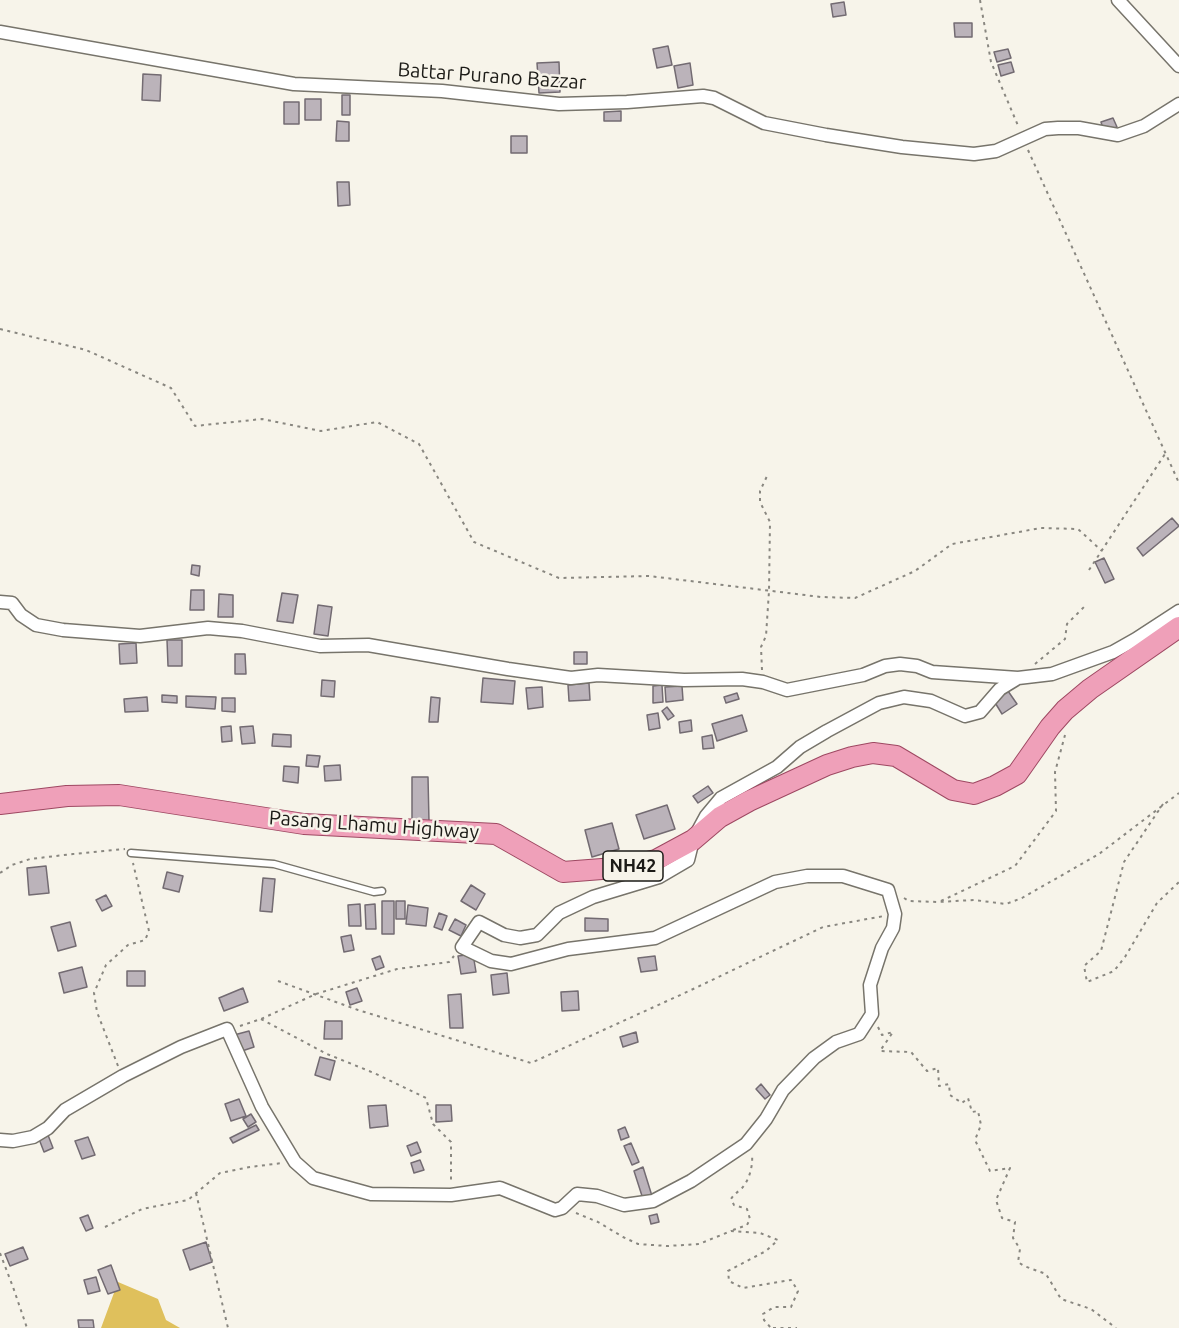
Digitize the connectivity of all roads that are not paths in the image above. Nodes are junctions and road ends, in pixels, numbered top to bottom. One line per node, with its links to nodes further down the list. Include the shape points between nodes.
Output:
1 (1118, 0): 3 (street)
2 (0, 32): 4 (street, Battar Purano Bazzar, via 294,84 442,91 559,104 703,96 764,123 902,147 974,154 996,151 1045,129 1079,128 1118,135 1144,126)
3 (1179, 66)
4 (1179, 104)
5 (0, 602): 8 (street, via 12,603 21,615 36,624 63,630 140,636 208,628 242,631 320,646 368,645 571,678 598,675 742,680 787,690 900,664 932,672)
6 (1179, 611): 8 (street, via 1113,652 1052,674)
7 (1179, 627): 10 (main road, Pasang Lhamu Highway / NH42, via 1065,710 1017,774 995,786 974,794 953,790 896,756 873,753 827,765 749,801 720,817)
8 (1018, 678): 10 (street, via 1000,689 980,712 965,716 931,701 904,697 879,703 809,741 777,767 721,798)
9 (0, 804): 10 (main road, Pasang Lhamu Highway / NH42, via 119,795 304,824 496,834 563,872 628,867 656,860)
10 (693, 840): 13 (street, via 688,860 658,877 593,897 559,913 537,935 504,935 479,922 462,947 491,961 511,964 568,950 655,938 775,882 807,876 843,876 888,890 895,914 893,928 870,985 872,1014 860,1034 836,1042 814,1058 783,1090 746,1144 653,1201 624,1205 577,1194 555,1210 500,1188 451,1195 371,1194 313,1178 295,1162 262,1107 227,1029 123,1076 65,1110 33,1137)
11 (131, 853): 12 (lane, via 274,864)
12 (382, 891)
13 (0, 1140)

